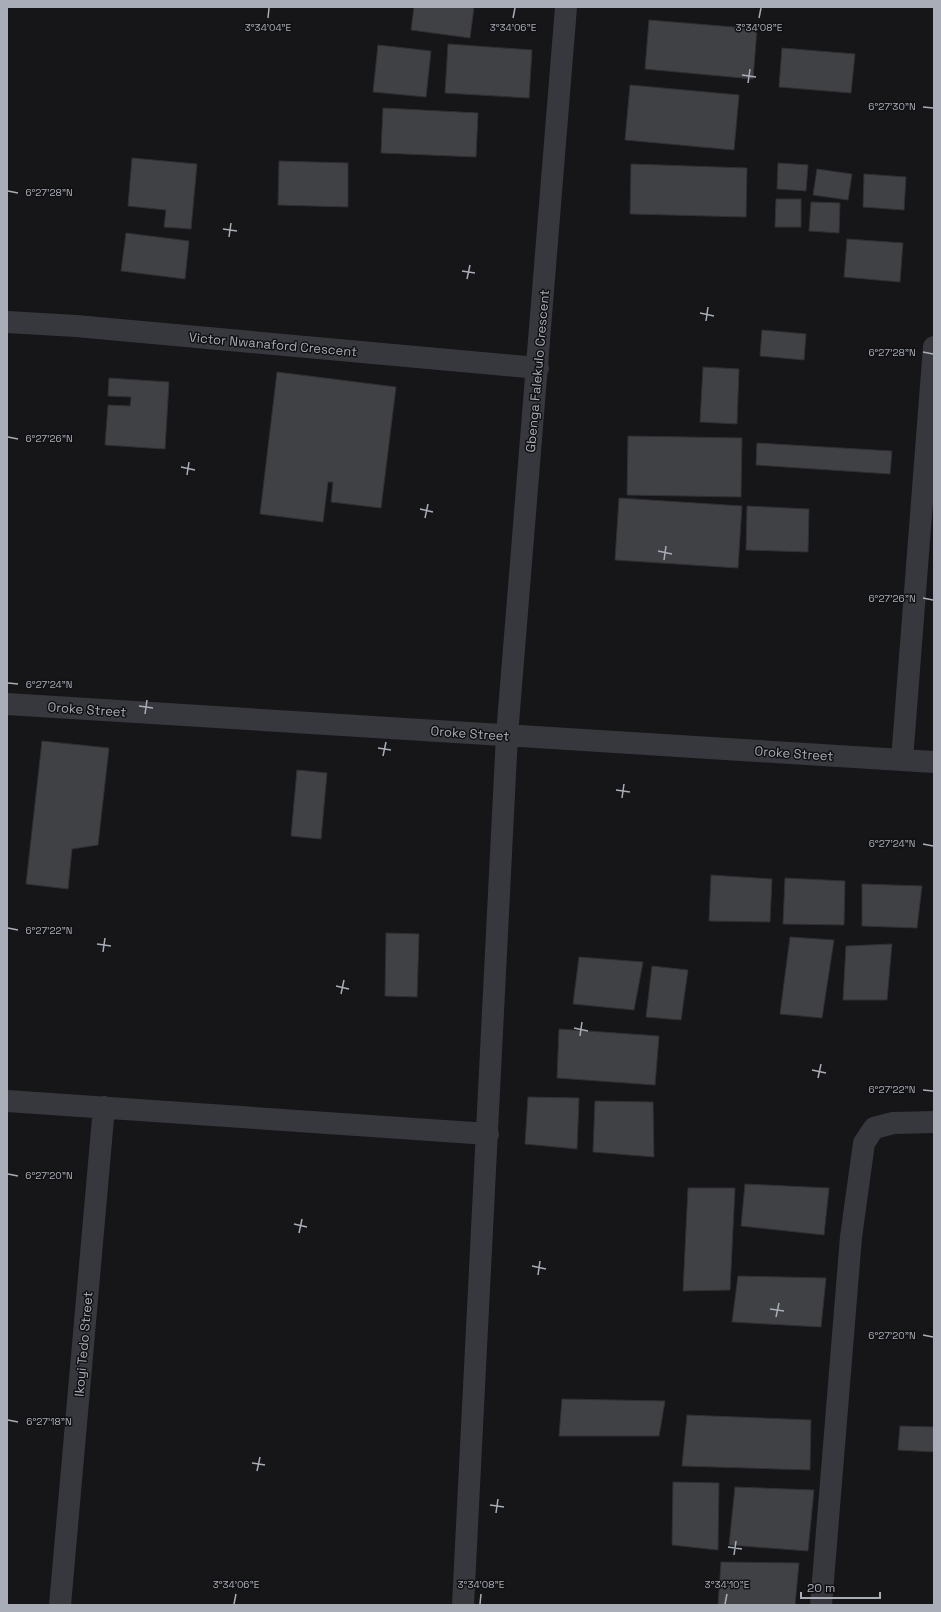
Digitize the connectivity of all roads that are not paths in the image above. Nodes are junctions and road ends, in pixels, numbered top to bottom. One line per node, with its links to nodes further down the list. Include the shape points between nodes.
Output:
1 (566, 7): 4 (street, Gbenga Falekulo Crescent)
2 (7, 322): 4 (street, Victor Nwanaford Crescent)
3 (934, 347): 5 (street)
4 (538, 368): 7 (street, Gbenga Falekulo Crescent)
5 (933, 374): 8 (street)
6 (7, 704): 7 (street, Oroke Street)
7 (507, 736): 8 (street, Oroke Street); 13 (street, Gbenga Falekulo Crescent)
8 (902, 760): 9 (street, Oroke Street)
9 (934, 762)
10 (7, 1101): 11 (street)
11 (104, 1107): 13 (street); 14 (street, Ikoyi Tedo Street)
12 (934, 1122): 16 (street, via 893,1123 874,1128 864,1143 851,1237)
13 (488, 1134): 15 (street, Gbenga Falekulo Crescent)
14 (60, 1605)
15 (463, 1605)
16 (821, 1605)

